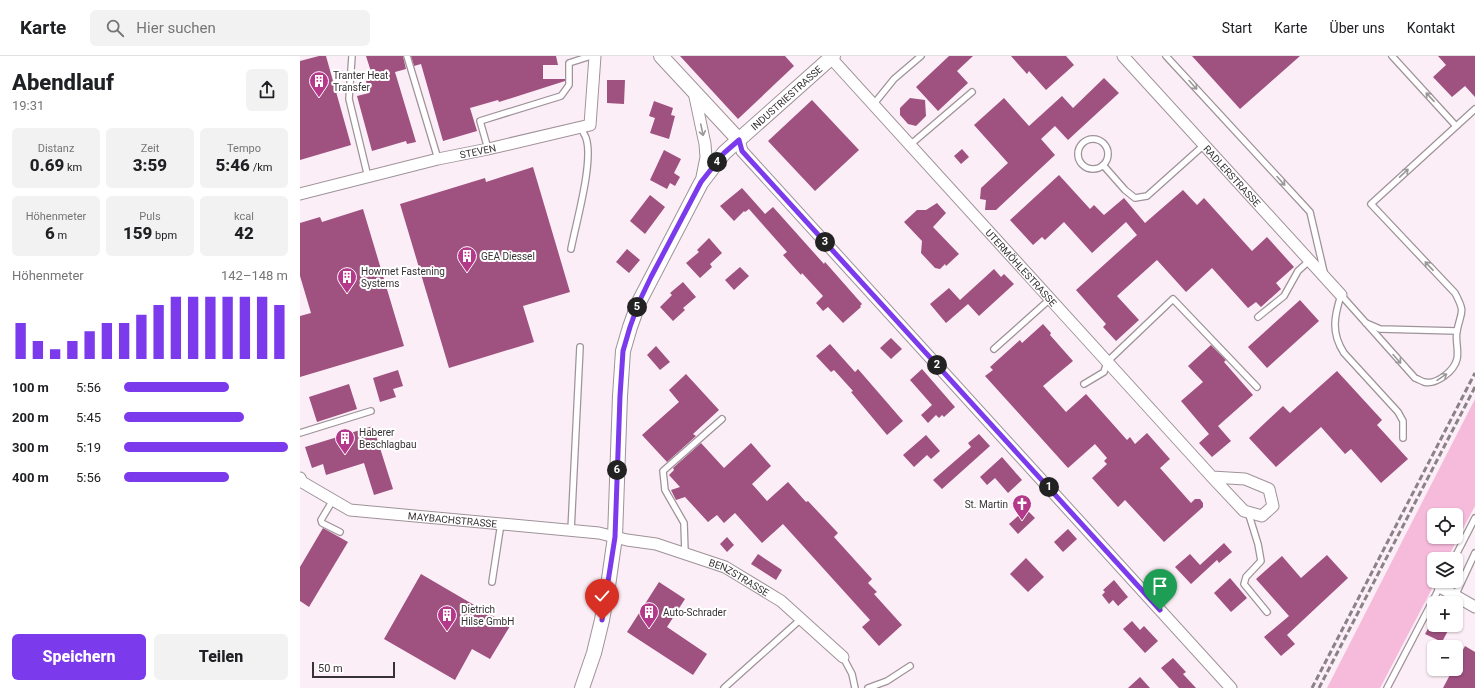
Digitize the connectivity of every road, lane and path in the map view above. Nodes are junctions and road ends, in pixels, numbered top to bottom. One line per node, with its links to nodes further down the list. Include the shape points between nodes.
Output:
1 (352, 56): 23 (lane, via 349,99)
2 (407, 56): 21 (lane)
3 (591, 56): 20 (lane, via 569,63 569,85 561,96 480,121)
4 (595, 56): 16 (street, via 590,125)
5 (661, 56): 11 (street)
6 (921, 56): 13 (lane, via 894,80)
7 (1123, 56): 19 (street, RADLERSTRASSE)
8 (1166, 56): 28 (lane, one-way to 28, via 1310,212)
9 (1392, 56): 15 (lane, one-way to 9)
10 (832, 57): 13 (street, UTERMÖHLESTRASSE); 17 (street, INDUSTRIESTRASSE)
11 (694, 92): 17 (street); 24 (street, one-way to 24, via 705,144 706,157)
12 (972, 92): 18 (lane)
13 (873, 105): 18 (street, UTERMÖHLESTRASSE)
14 (1475, 109): 15 (lane)
15 (1456, 126): 33 (lane, one-way to 15, via 1462,314 1455,293 1371,204)
16 (581, 127): 20 (street, STEVEN); 26 (lane, via 586,139 587,171)
17 (739, 140): 24 (street, INDUSTRIESTRASSE, via 724,153); 69 (street, via 742,151)
18 (910, 145): 30 (street, UTERMÖHLESTRASSE)
19 (1204, 145): 22 (lane, via 1147,196 1135,198); 27 (street, RADLERSTRASSE)
20 (488, 149): 21 (street, STEVEN)
21 (438, 159): 23 (street, STEVEN)
22 (1103, 165): 22 (lane, via 1092,169 1082,164 1078,153 1083,143 1094,139 1104,144 1108,155)
23 (368, 177): 25 (street, STEVEN)
24 (701, 182): 51 (street, INDUSTRIESTRASSE, via 639,302 623,351)
25 (300, 194)
26 (571, 248)
27 (1309, 261): 28 (street, RADLERSTRASSE); 31 (lane, via 1298,271 1284,296)
28 (1325, 279): 29 (street, RADLERSTRASSE)
29 (1341, 295): 32 (lane); 42 (lane, via 1334,319 1340,347 1398,412 1402,421)
30 (1050, 299): 35 (lane); 36 (street, UTERMÖHLESTRASSE)
31 (1258, 317)
32 (1364, 322): 33 (lane, via 1380,329); 33 (lane, one-way to 33, via 1415,378 1425,382 1434,382 1443,377 1457,359)
33 (1457, 331)
34 (580, 347): 49 (lane)
35 (994, 349)
36 (1107, 362): 37 (lane, via 1104,372); 38 (lane, via 1173,299); 43 (street, UTERMÖHLESTRASSE)
37 (1084, 384)
38 (1257, 387)
39 (371, 411): 41 (lane)
40 (722, 419): 53 (lane, via 663,471 665,490 684,523)
41 (300, 433)
42 (1403, 438)
43 (1212, 477): 46 (street, UTERMÖHLESTRASSE, via 1244,511); 46 (street, via 1245,479 1269,489 1273,506 1262,516)
44 (300, 478): 45 (street, MAYBACHSTRASSE, via 302,482)
45 (333, 500): 48 (street, MAYBACHSTRASSE, via 350,510); 50 (lane, via 324,514 322,523)
46 (1248, 512): 61 (lane, via 1261,561 1246,577 1244,584)
47 (1475, 518): 52 (lane)
48 (501, 523): 49 (street, MAYBACHSTRASSE); 55 (lane)
49 (571, 531): 51 (street, MAYBACHSTRASSE)
50 (340, 532)
51 (615, 537): 53 (street, BENZSTRASSE, via 656,544); 65 (street, INDUSTRIESTRASSE, via 602,620)
52 (1458, 552)
53 (685, 553): 62 (street, BENZSTRASSE, via 725,567 781,601)
54 (1475, 553): 58 (lane)
55 (492, 582)
56 (1439, 588): 70 (lane)
57 (1446, 588): 58 (street)
58 (1455, 596)
59 (1463, 600): 60 (street)
60 (1475, 606)
61 (1267, 612)
62 (801, 619): 63 (street, BENZSTRASSE); 66 (lane)
63 (843, 657): 67 (lane, via 852,674)
64 (910, 666): 68 (lane, via 887,682)
65 (582, 688)
66 (724, 688)
67 (855, 688)
68 (868, 688)
69 (1231, 688)
70 (1387, 688)

